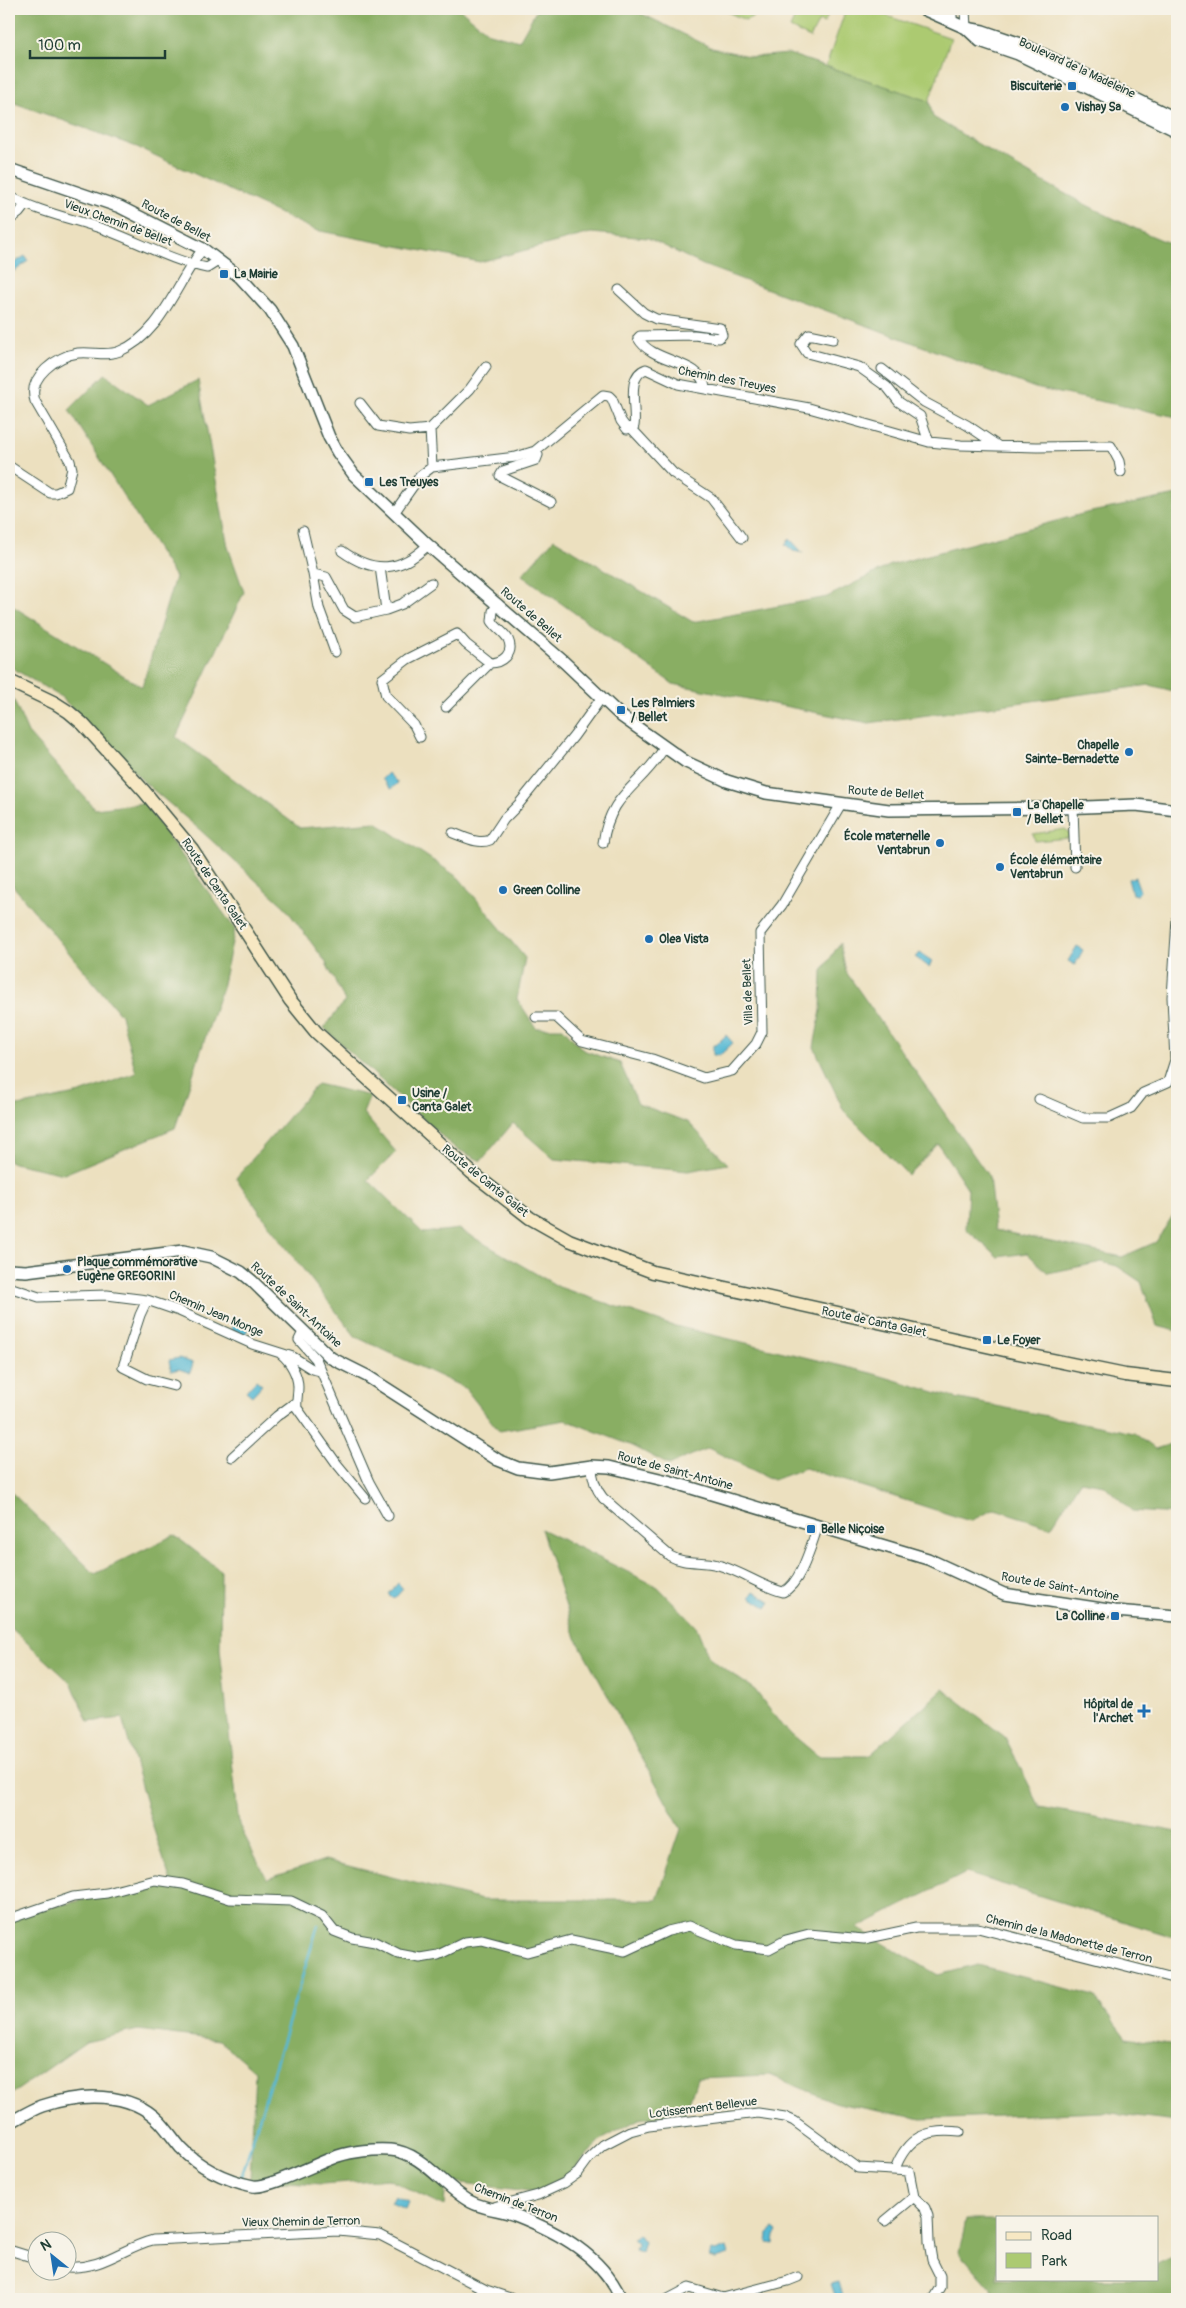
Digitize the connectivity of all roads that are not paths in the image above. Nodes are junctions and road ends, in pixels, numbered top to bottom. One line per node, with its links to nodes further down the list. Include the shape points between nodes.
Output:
1 (923, 9): 4 (street, Boulevard de la Madeleine)
2 (952, 9): 4 (street)
3 (965, 9): 5 (street)
4 (952, 22): 5 (street, Boulevard de la Madeleine)
5 (966, 28): 6 (street, Boulevard de la Madeleine, via 1024,45); 7 (street, Boulevard de la Madeleine, via 980,41 1018,54)
6 (1177, 119)
7 (1177, 131)
8 (9, 169): 12 (street, Route de Bellet, via 120,207)
9 (9, 196): 10 (street, Vieux Chemin de Bellet)
10 (26, 204): 11 (street); 14 (street, Vieux Chemin de Bellet, via 87,223)
11 (9, 220)
12 (203, 249): 13 (street, Route de Bellet); 14 (street)
13 (218, 261): 14 (street, Vieux Chemin de Bellet, via 206,268); 30 (street, Route de Bellet, via 240,277 270,310 292,346 338,453 354,475)
14 (191, 264): 26 (street, via 151,328 135,342 118,352 68,356 55,362 36,381 35,401 70,461 72,470 67,488 56,494 50,493)
15 (619, 290): 19 (street, via 656,320 720,328 722,335 718,338 650,334 638,338 663,358 698,373 704,379)
16 (833, 339): 23 (street, via 809,334 801,344 807,353 859,367 887,387 899,402 920,416)
17 (486, 367): 22 (street, via 470,389)
18 (882, 369): 24 (street, via 924,402)
19 (705, 388): 21 (street, Chemin des Treuyes, via 678,384 650,369 642,370 634,387 636,418); 23 (street, Chemin des Treuyes, via 809,408)
20 (360, 403): 22 (street, via 378,426 409,431)
21 (632, 428): 25 (street, via 624,426 612,400 603,395); 32 (street, via 673,473 711,498)
22 (430, 429): 27 (street)
23 (929, 442): 24 (street, Chemin des Treuyes)
24 (998, 446): 28 (street, Chemin des Treuyes, via 1111,446)
25 (536, 451): 27 (street, via 516,457); 29 (street, via 536,460 503,471 500,476)
26 (9, 466)
27 (432, 467): 30 (street, via 420,476)
28 (1121, 472)
29 (551, 502)
30 (394, 513): 33 (street, Route de Bellet)
31 (303, 531): 36 (street)
32 (742, 538)
33 (428, 545): 35 (street, via 417,556 399,565); 38 (street, Route de Bellet)
34 (342, 551): 35 (street, via 357,562)
35 (380, 568): 39 (street)
36 (313, 574): 39 (street, via 326,577 344,610 355,617); 40 (street, via 319,608)
37 (431, 582): 39 (street, via 402,604)
38 (498, 604): 41 (street, via 492,621 508,640 510,650 499,663); 43 (street, Route de Bellet)
39 (386, 610)
40 (334, 652)
41 (490, 663): 44 (street); 45 (street, via 457,634 408,659 382,679 386,696 414,725)
42 (9, 681): 63 (main road, Route de Canta Galet, via 69,712 144,791 192,850 290,1000 316,1032 471,1172 530,1218 569,1240 662,1274 1008,1351)
43 (602, 697): 46 (street, Route de Bellet, via 621,716); 50 (street, via 490,840 482,842)
44 (446, 707)
45 (420, 737)
46 (664, 748): 47 (street, Route de Bellet, via 704,772 744,787); 51 (street, via 648,771 615,805)
47 (841, 804): 48 (street, Route de Bellet, via 910,810); 54 (street, Villa de Bellet, via 782,905 760,934 762,1032 756,1044 732,1071 704,1078 652,1059 582,1041 556,1017)
48 (1073, 807): 49 (street, Route de Bellet, via 1136,804); 52 (street)
49 (1177, 810)
50 (454, 833)
51 (603, 843)
52 (1075, 866)
53 (1177, 919): 55 (street, via 1172,998)
54 (536, 1017)
55 (1176, 1043): 56 (street, via 1174,1067 1168,1082 1144,1093 1131,1108 1114,1116 1083,1118)
56 (1040, 1099)
57 (9, 1270): 60 (street, Route de Saint-Antoine, via 26,1271 184,1251 197,1253 211,1257 252,1280)
58 (9, 1287): 59 (street, Chemin Jean Monge, via 39,1297 107,1295)
59 (147, 1300): 61 (street, Chemin Jean Monge, via 252,1344); 64 (street, via 123,1367 147,1379)
60 (303, 1332): 62 (street, via 299,1340 316,1359); 67 (street, Route de Saint-Antoine, via 331,1358 367,1376 498,1460 529,1470 560,1471)
61 (277, 1350): 62 (street, Chemin Jean Monge); 65 (street, via 293,1370 298,1386)
62 (321, 1372): 69 (street, via 369,1482)
63 (1177, 1381)
64 (174, 1386)
65 (296, 1402): 66 (street); 68 (street, via 297,1408)
66 (232, 1457)
67 (592, 1466): 70 (street, Route de Saint-Antoine, via 668,1481); 70 (street, via 596,1490 670,1556 681,1562 720,1565 782,1592 796,1581)
68 (364, 1498)
69 (388, 1516)
70 (818, 1526): 71 (street, Route de Saint-Antoine, via 928,1559 1004,1594 1115,1611)
71 (1177, 1616)
72 (9, 1919): 73 (street, Chemin de la Madonette de Terron, via 74,1898 155,1880 183,1884 230,1899 291,1901 322,1916 334,1931 420,1958 465,1942 482,1940 527,1952 571,1940 625,1951 668,1931 688,1926 736,1945 769,1949 809,1934 864,1939 916,1928 948,1927 978,1928)
73 (1177, 1979)
74 (9, 2123): 78 (street, Chemin de Terron, via 40,2106 63,2100 116,2099 138,2105 159,2120 182,2149 213,2174 235,2181 256,2187 340,2155 391,2150 412,2156 456,2193 474,2204)
75 (960, 2132): 76 (street, via 940,2130 907,2145)
76 (895, 2169): 77 (street, via 909,2171); 78 (street, Lotissement Bellevue, via 858,2168 790,2119 758,2113 630,2131 603,2145 578,2173 564,2183 538,2195)
77 (914, 2197): 79 (street); 87 (street, via 928,2216 932,2260 940,2276 940,2287)
78 (490, 2208): 85 (street, Chemin de Terron, via 514,2215 574,2244 604,2271)
79 (885, 2221)
80 (9, 2250): 81 (street)
81 (28, 2256)
82 (78, 2267): 84 (street, Vieux Chemin de Terron, via 95,2266 153,2240 363,2232 386,2237 486,2290 513,2299)
83 (798, 2277): 86 (street, via 723,2298 689,2288)
84 (526, 2299)
85 (621, 2299)
86 (668, 2299)
87 (933, 2299)

